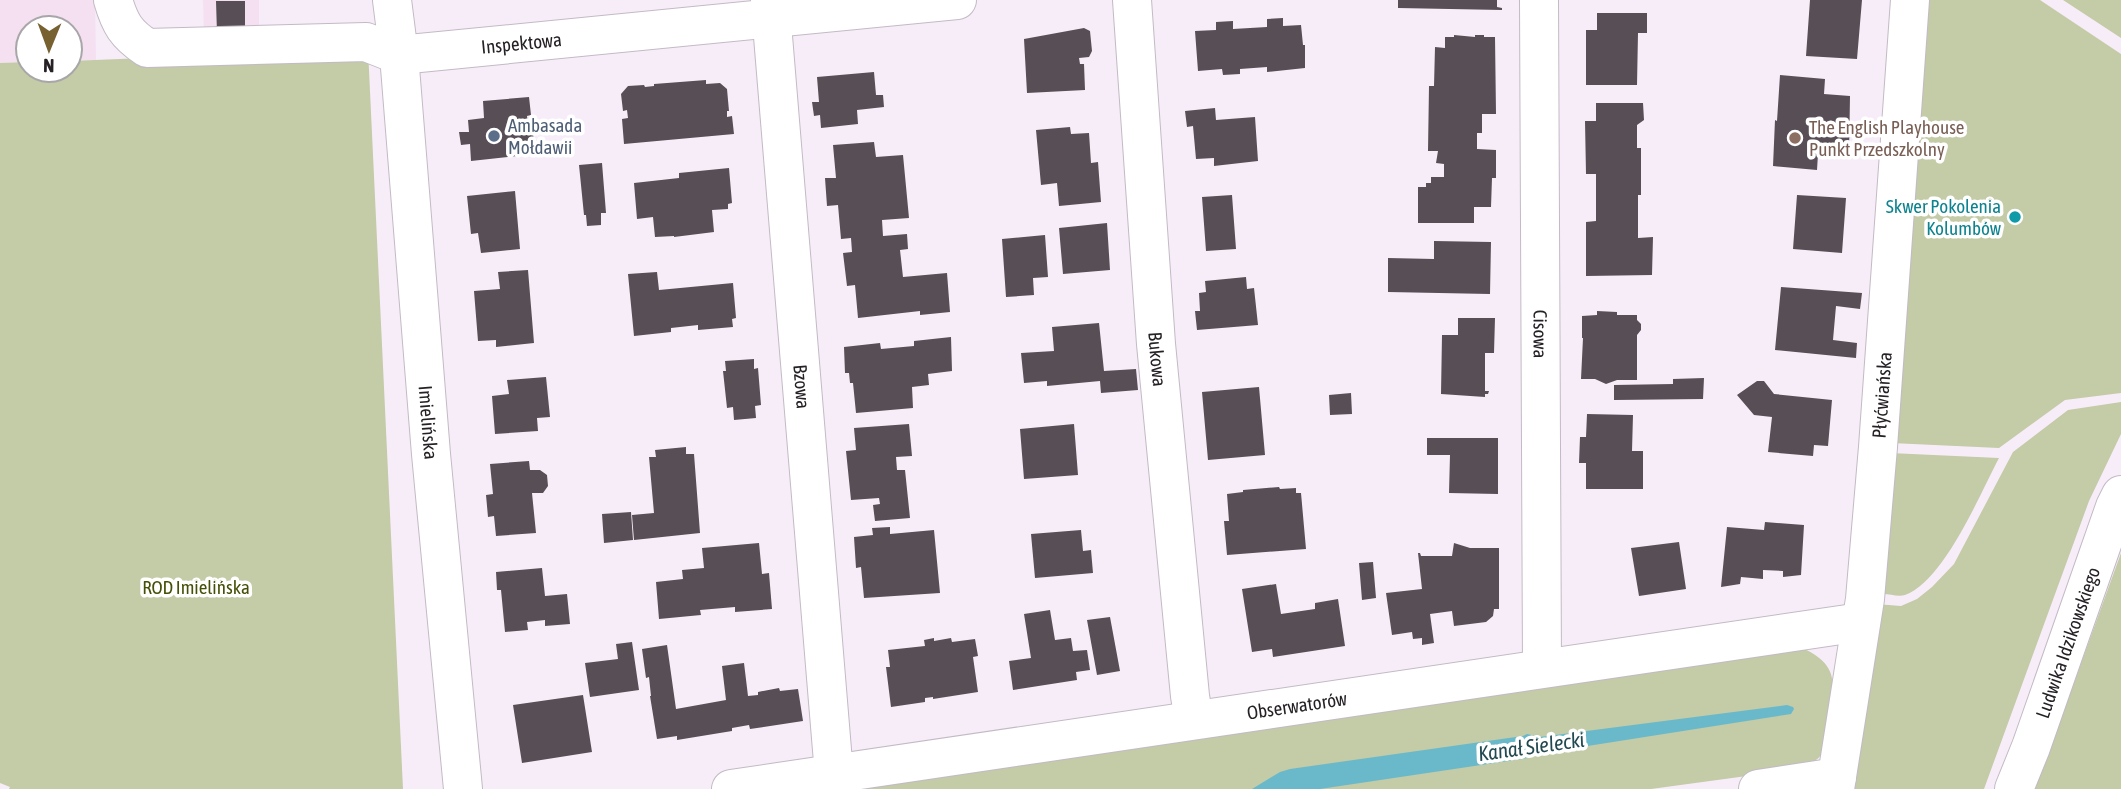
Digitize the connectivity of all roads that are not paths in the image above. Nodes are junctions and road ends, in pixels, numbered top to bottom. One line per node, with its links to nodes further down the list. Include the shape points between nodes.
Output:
1 (113, 0): 8 (street, Inspektowa, via 122,27 147,48 366,42)
2 (392, 0): 8 (street, Imielińska)
3 (957, 0): 7 (street, Inspektowa)
4 (1132, 0): 12 (street, Bukowa, via 1156,344)
5 (1539, 0): 11 (street, Cisowa)
6 (1910, 0): 10 (street, Płyćwiańska)
7 (770, 10): 8 (street, Inspektowa); 13 (street, Bzowa)
8 (398, 55): 15 (street, Imielińska)
9 (2121, 495): 18 (street, Ludwika Idzikowskiego)
10 (1861, 622): 11 (street, Obserwatorów); 14 (street, Płyćwiańska)
11 (1542, 668): 12 (street, Obserwatorów)
12 (1194, 720): 13 (street, Obserwatorów)
13 (834, 774): 16 (street, Obserwatorów)
14 (1836, 783): 17 (street)
15 (463, 789)
16 (732, 789)
17 (1758, 789)
18 (2014, 789)

